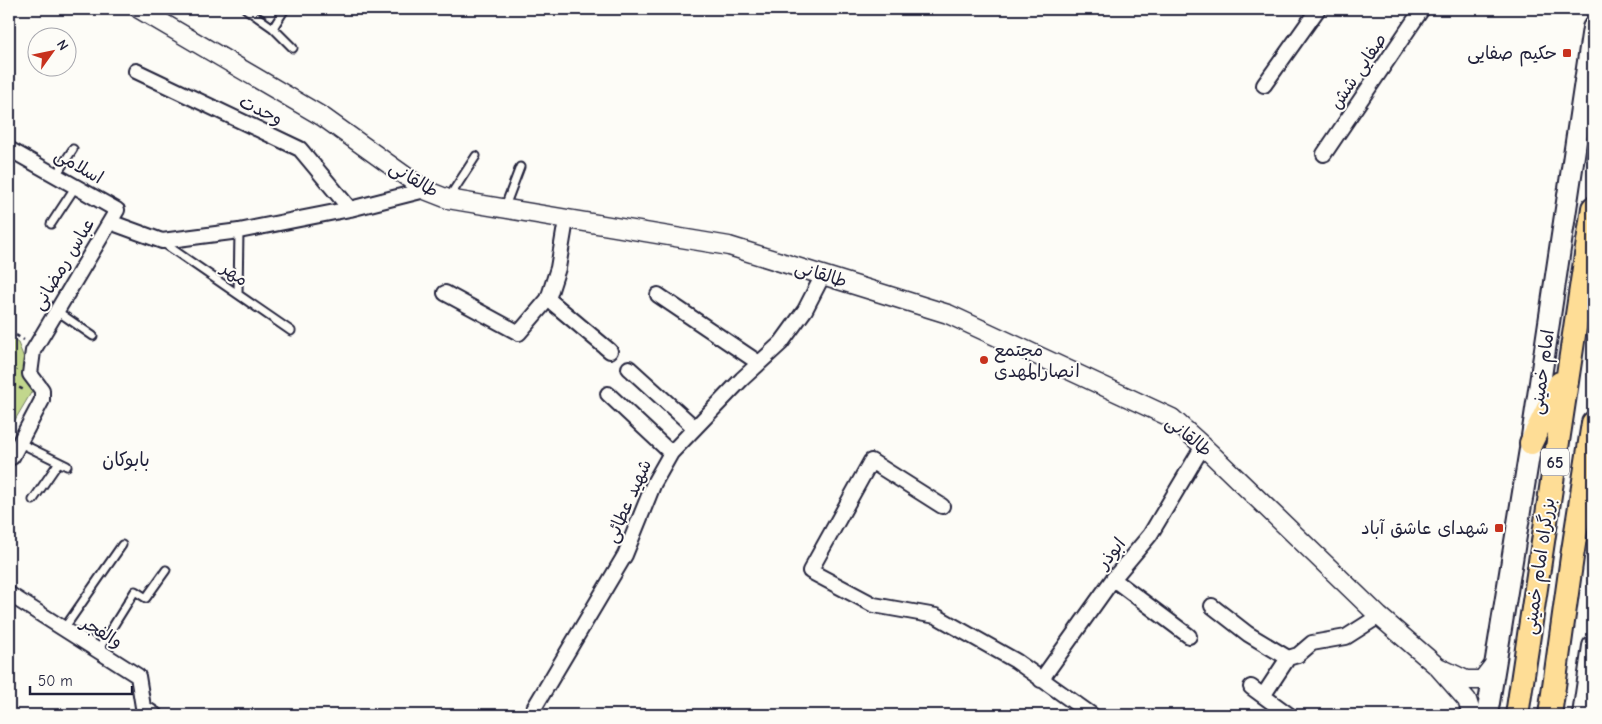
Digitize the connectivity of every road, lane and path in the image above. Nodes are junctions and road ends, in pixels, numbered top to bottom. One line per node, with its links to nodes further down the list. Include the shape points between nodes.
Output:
1 (138, 9): 18 (street, طالقانی, via 323,118)
2 (246, 9): 6 (lane)
3 (285, 9): 6 (lane)
4 (1318, 9): 10 (street)
5 (1422, 9): 13 (street, صفایی شش)
6 (273, 28): 8 (lane)
7 (1593, 28): 48 (main road, امام خمینی)
8 (293, 48)
9 (136, 71): 21 (street, وحدت, via 300,149)
10 (1264, 85)
11 (73, 149): 16 (lane)
12 (9, 151): 16 (street, اسلامی)
13 (1324, 154)
14 (476, 156): 19 (lane)
15 (520, 167): 22 (lane)
16 (56, 175): 17 (street, اسلامی)
17 (76, 186): 24 (street, اسلامی, via 117,210); 25 (lane)
18 (425, 190): 19 (street, طالقانی); 21 (street)
19 (448, 199): 22 (street, طالقانی)
20 (1593, 208): 39 (highway, بزرگراه امام خمینی / 65)
21 (350, 209): 26 (street)
22 (504, 209): 23 (street, طالقانی)
23 (566, 220): 28 (street, طالقانی, via 729,246); 32 (street, via 558,268)
24 (110, 222): 27 (street); 33 (street, عباس رمضانی)
25 (51, 224)
26 (239, 231): 27 (street); 29 (lane)
27 (162, 241): 29 (lane, مهر)
28 (823, 275): 40 (street, شهید عطائی, via 805,310 781,342); 49 (street, طالقانی, via 948,314 1172,418)
29 (238, 294): 35 (lane, مهر)
30 (445, 294): 32 (street, via 519,333)
31 (658, 295): 40 (street)
32 (548, 299): 38 (street)
33 (57, 311): 36 (lane); 37 (street, عباس رمضانی)
34 (9, 331): 37 (path)
35 (291, 331)
36 (93, 336)
37 (36, 347): 47 (street, عباس رمضانی, via 30,374 42,390 42,400)
38 (610, 351)
39 (1570, 362): 48 (highway); 78 (highway, بزرگراه امام خمینی / 65)
40 (759, 363): 46 (street, شهید عطائی)
41 (629, 368): 46 (street)
42 (9, 375): 43 (path, via 15,379)
43 (9, 388)
44 (608, 394): 50 (street)
45 (1593, 423): 79 (highway, بزرگراه امام خمینی / 65)
46 (695, 428): 50 (street, شهید عطائی)
47 (20, 442): 51 (street, عباس رمضانی); 52 (lane)
48 (1532, 443): 67 (main road, امام خمینی)
49 (1203, 446): 58 (street, ابوذر, via 1150,536); 61 (street, طالقانی)
50 (671, 453): 73 (street, شهید عطائی, via 654,483 625,555)
51 (9, 458)
52 (59, 462): 53 (lane); 54 (lane)
53 (67, 466)
54 (33, 500)
55 (942, 506): 69 (street, via 870,461 810,571 874,605 936,616 1016,661)
56 (122, 545): 62 (lane)
57 (166, 570): 65 (lane, via 146,598 135,591)
58 (1113, 579): 63 (street); 69 (street, ابوذر)
59 (9, 594): 62 (street, والفجر)
60 (1212, 606): 66 (street, via 1248,634)
61 (1379, 616): 66 (street, via 1346,637 1312,643 1298,655); 68 (street, طالقانی)
62 (62, 630): 65 (street, والفجر)
63 (1189, 636)
64 (1593, 646): 80 (main road)
65 (97, 652): 72 (street, والفجر, via 138,676 143,707)
66 (1288, 658): 71 (street)
67 (1496, 661): 68 (street, via 1482,680 1466,680); 77 (main road, امام خمینی)
68 (1438, 667): 76 (street, via 1467,700)
69 (1041, 680): 74 (street)
70 (1251, 687): 71 (street)
71 (1263, 696): 75 (street)
72 (155, 715)
73 (530, 715)
74 (1092, 715)
75 (1289, 715)
76 (1472, 715)
77 (1487, 715)
78 (1517, 715)
79 (1550, 715)
80 (1583, 715)

